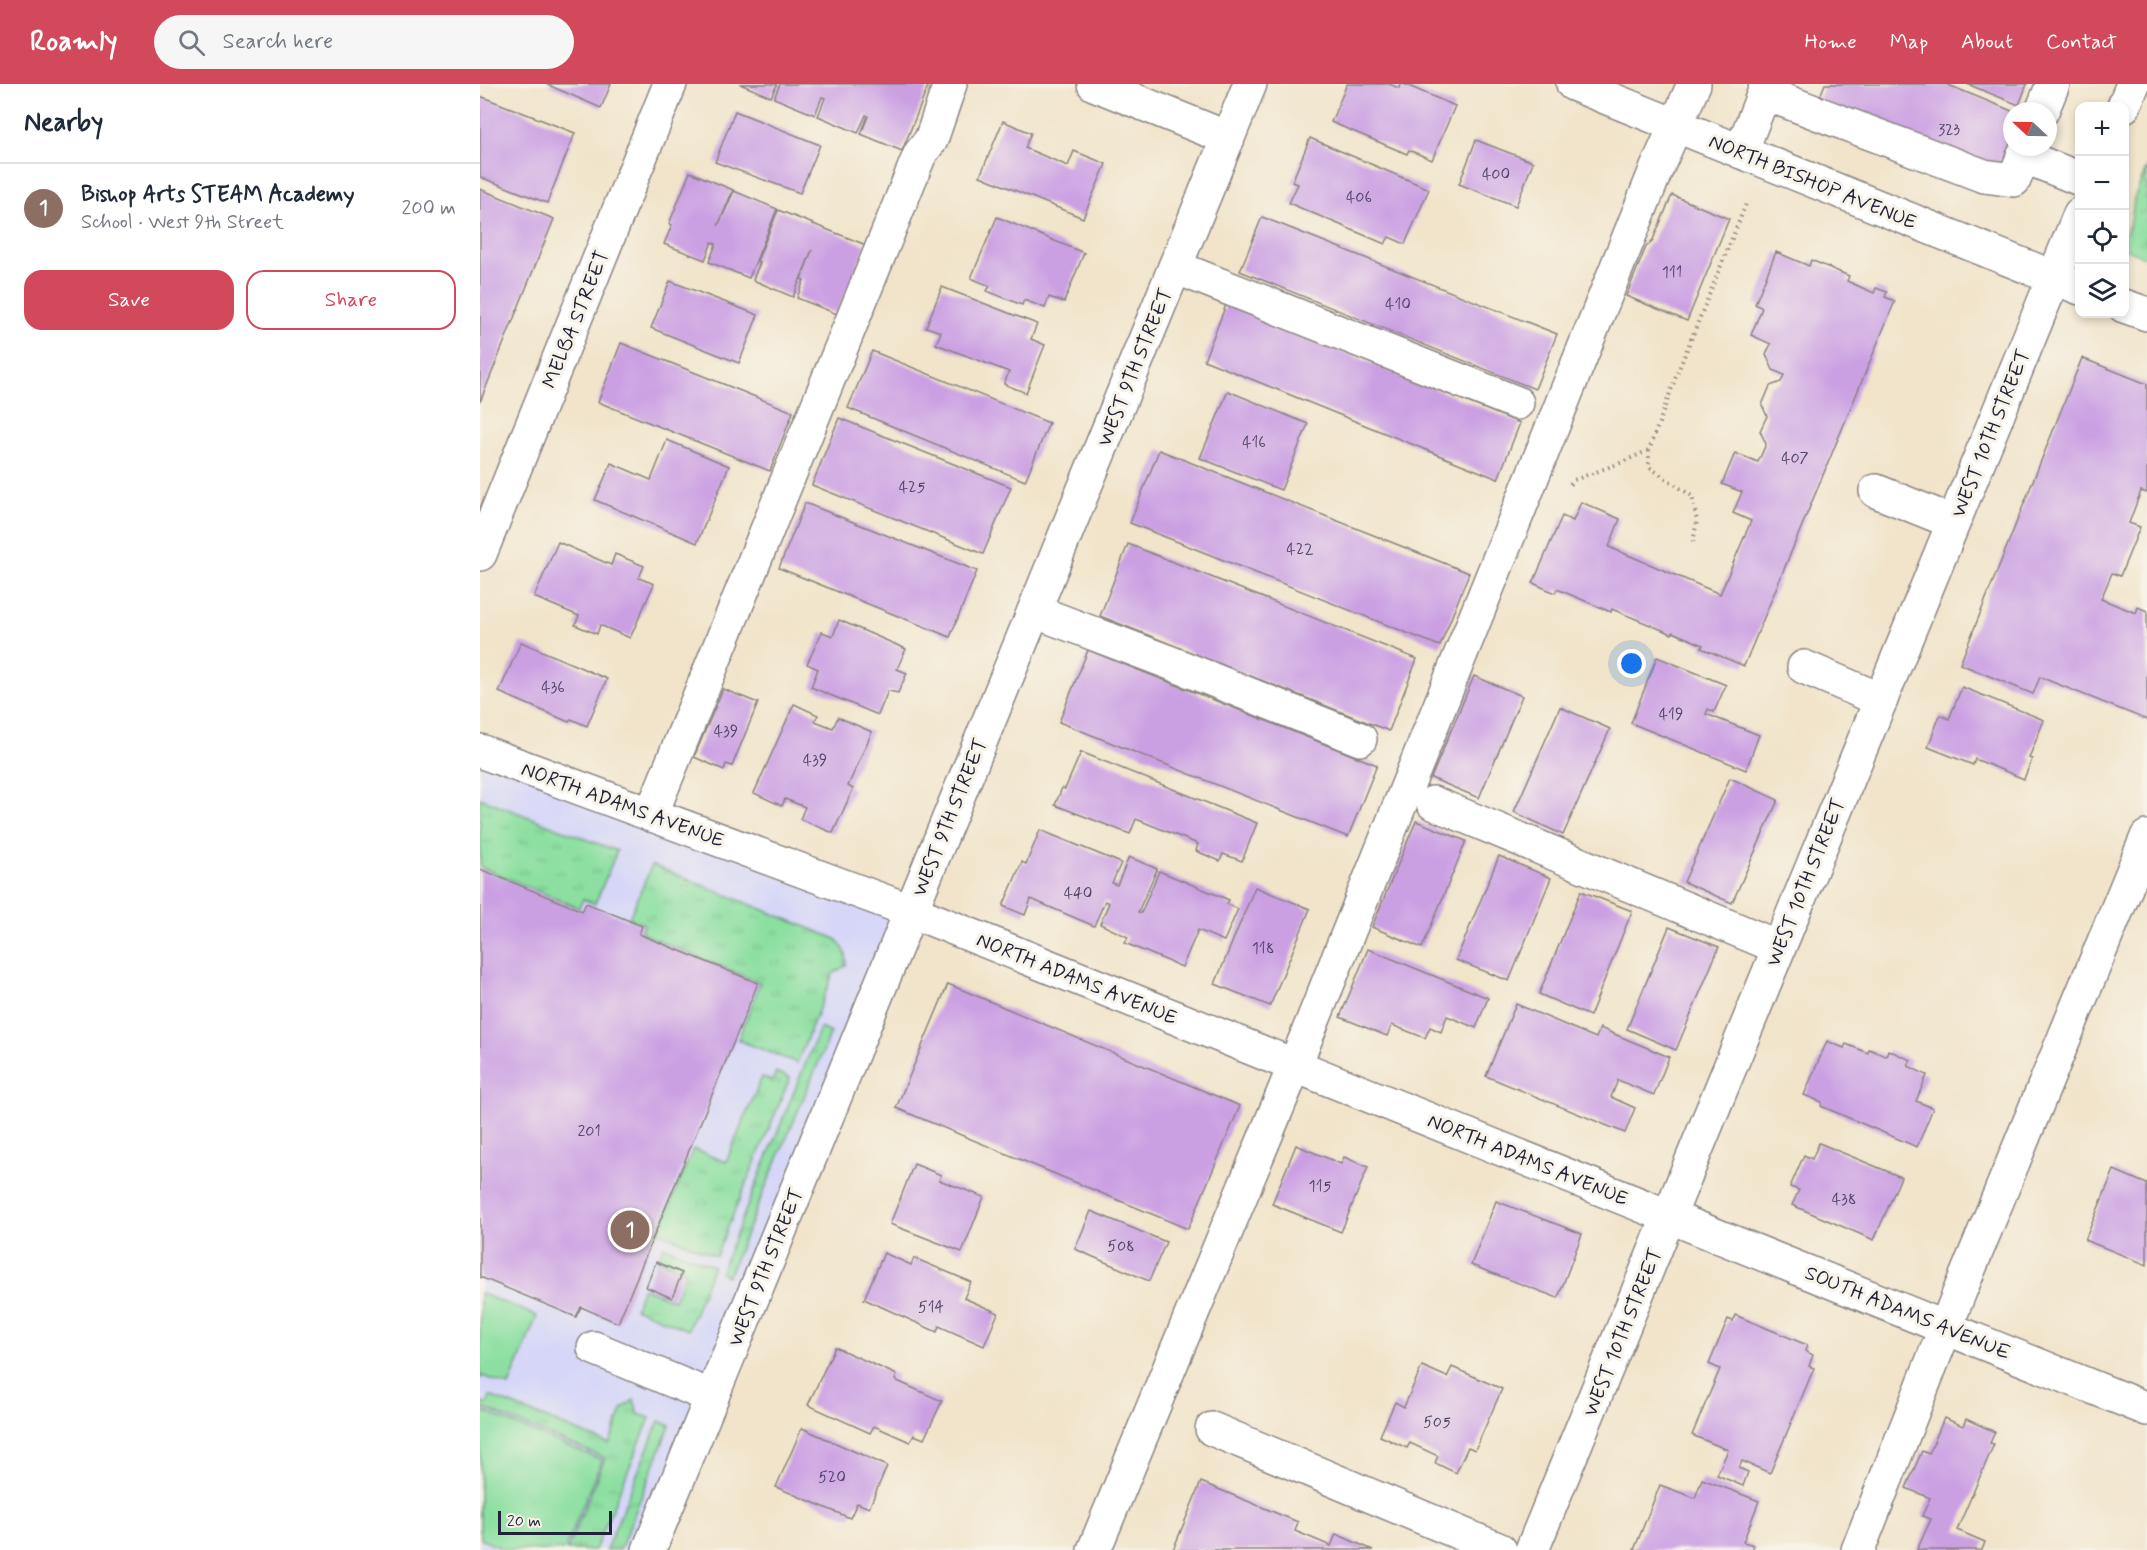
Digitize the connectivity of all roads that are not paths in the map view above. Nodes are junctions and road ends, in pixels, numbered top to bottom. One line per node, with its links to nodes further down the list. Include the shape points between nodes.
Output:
1 (670, 84): 26 (street, MELBA STREET)
2 (950, 84): 33 (street, via 932,140 920,154)
3 (1094, 84): 13 (street)
4 (1250, 84): 13 (street, WEST 9TH STREET)
5 (1573, 84): 12 (street, NORTH BISHOP AVENUE)
6 (1694, 84): 12 (street)
7 (2053, 84): 10 (street)
8 (2133, 84): 11 (street)
9 (1766, 88): 14 (street); 15 (street, via 1984,176 2014,180)
10 (2046, 102)
11 (2126, 102)
12 (1676, 126): 14 (street, NORTH BISHOP AVENUE); 37 (street)
13 (1228, 138): 19 (street, WEST 9TH STREET)
14 (1741, 152): 20 (street, NORTH BISHOP AVENUE)
15 (2023, 156)
16 (2035, 156): 17 (street)
17 (2075, 177)
18 (2075, 235): 20 (street, WEST 10TH STREET)
19 (1175, 267): 23 (street); 27 (street, WEST 9TH STREET)
20 (2066, 283): 25 (street, WEST 10TH STREET)
21 (2129, 308): 22 (street)
22 (2147, 314)
23 (1517, 403)
24 (1876, 491): 25 (street)
25 (1953, 522): 29 (street, WEST 10TH STREET)
26 (480, 554)
27 (1034, 611): 30 (street); 35 (street, WEST 9TH STREET)
28 (1804, 667): 29 (street)
29 (1881, 700): 36 (street, WEST 10TH STREET)
30 (1360, 739)
31 (480, 751): 33 (street, NORTH ADAMS AVENUE)
32 (1432, 803): 36 (street)
33 (651, 815): 35 (street, NORTH ADAMS AVENUE)
34 (2147, 837): 39 (street)
35 (911, 911): 37 (street, NORTH ADAMS AVENUE); 41 (street, WEST 9TH STREET)
36 (1779, 947): 38 (street, WEST 10TH STREET)
37 (1294, 1065): 38 (street, NORTH ADAMS AVENUE); 45 (street)
38 (1670, 1216): 39 (street, SOUTH ADAMS AVENUE); 47 (street, WEST 10TH STREET)
39 (1946, 1328): 42 (street, SOUTH ADAMS AVENUE); 48 (street)
40 (594, 1348): 41 (street)
41 (712, 1397): 44 (street, WEST 9TH STREET)
42 (2147, 1409)
43 (1212, 1430): 46 (street)
44 (649, 1550)
45 (1094, 1550)
46 (1500, 1550)
47 (1532, 1550)
48 (1858, 1550)

